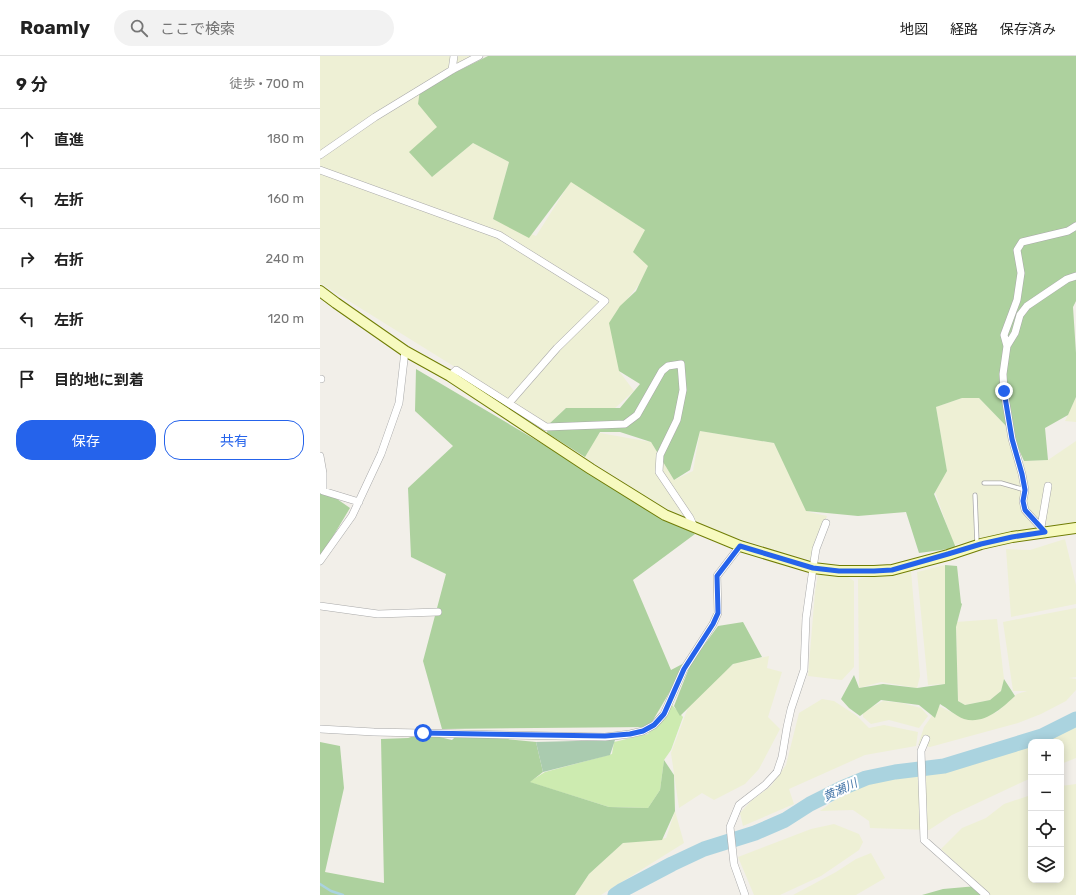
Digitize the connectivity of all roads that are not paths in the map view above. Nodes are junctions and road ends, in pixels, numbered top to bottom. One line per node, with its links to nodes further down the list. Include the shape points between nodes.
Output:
1 (454, 56): 3 (street)
2 (479, 56): 3 (street)
3 (452, 70): 4 (street, via 375,117)
4 (320, 155)
5 (320, 170): 12 (street, via 499,235 605,301 557,348)
6 (1076, 226): 9 (street, via 1068,231 1022,242 1017,250 1021,273 1017,300 1004,335)
7 (1076, 276): 9 (street, via 1067,279 1027,306 1020,314 1015,333)
8 (320, 291): 10 (street)
9 (1007, 346): 16 (street, via 1003,374 1004,391 1012,439)
10 (405, 351): 11 (street); 18 (street, via 399,403 381,454)
11 (450, 376): 12 (street, via 456,370); 20 (street, via 665,515)
12 (509, 403): 20 (street, via 546,427 625,424 637,415 662,371 668,366 681,364 683,390 677,420 660,455 659,472)
13 (320, 456): 18 (street, via 323,491)
14 (984, 483): 16 (lane, via 1001,483)
15 (1048, 486): 22 (street)
16 (1025, 490): 22 (street, via 1025,510)
17 (975, 495): 23 (lane)
18 (359, 502): 25 (street)
19 (826, 523): 26 (street, via 816,549)
20 (694, 527): 24 (street)
21 (1076, 528): 22 (street)
22 (1043, 529): 23 (street)
23 (978, 544): 26 (street, via 892,570 839,571)
24 (740, 546): 26 (street); 29 (street, via 717,576 718,613 713,624 684,669 664,714 654,725 643,731 605,736)
25 (320, 561)
26 (813, 568): 31 (street, via 806,618 804,670 791,709 782,757 777,772 739,805 730,827 734,864)
27 (320, 606): 28 (street, via 378,614)
28 (438, 612)
29 (320, 729)
30 (926, 739): 32 (street, via 921,751 924,840)
31 (745, 895)
32 (986, 895)

